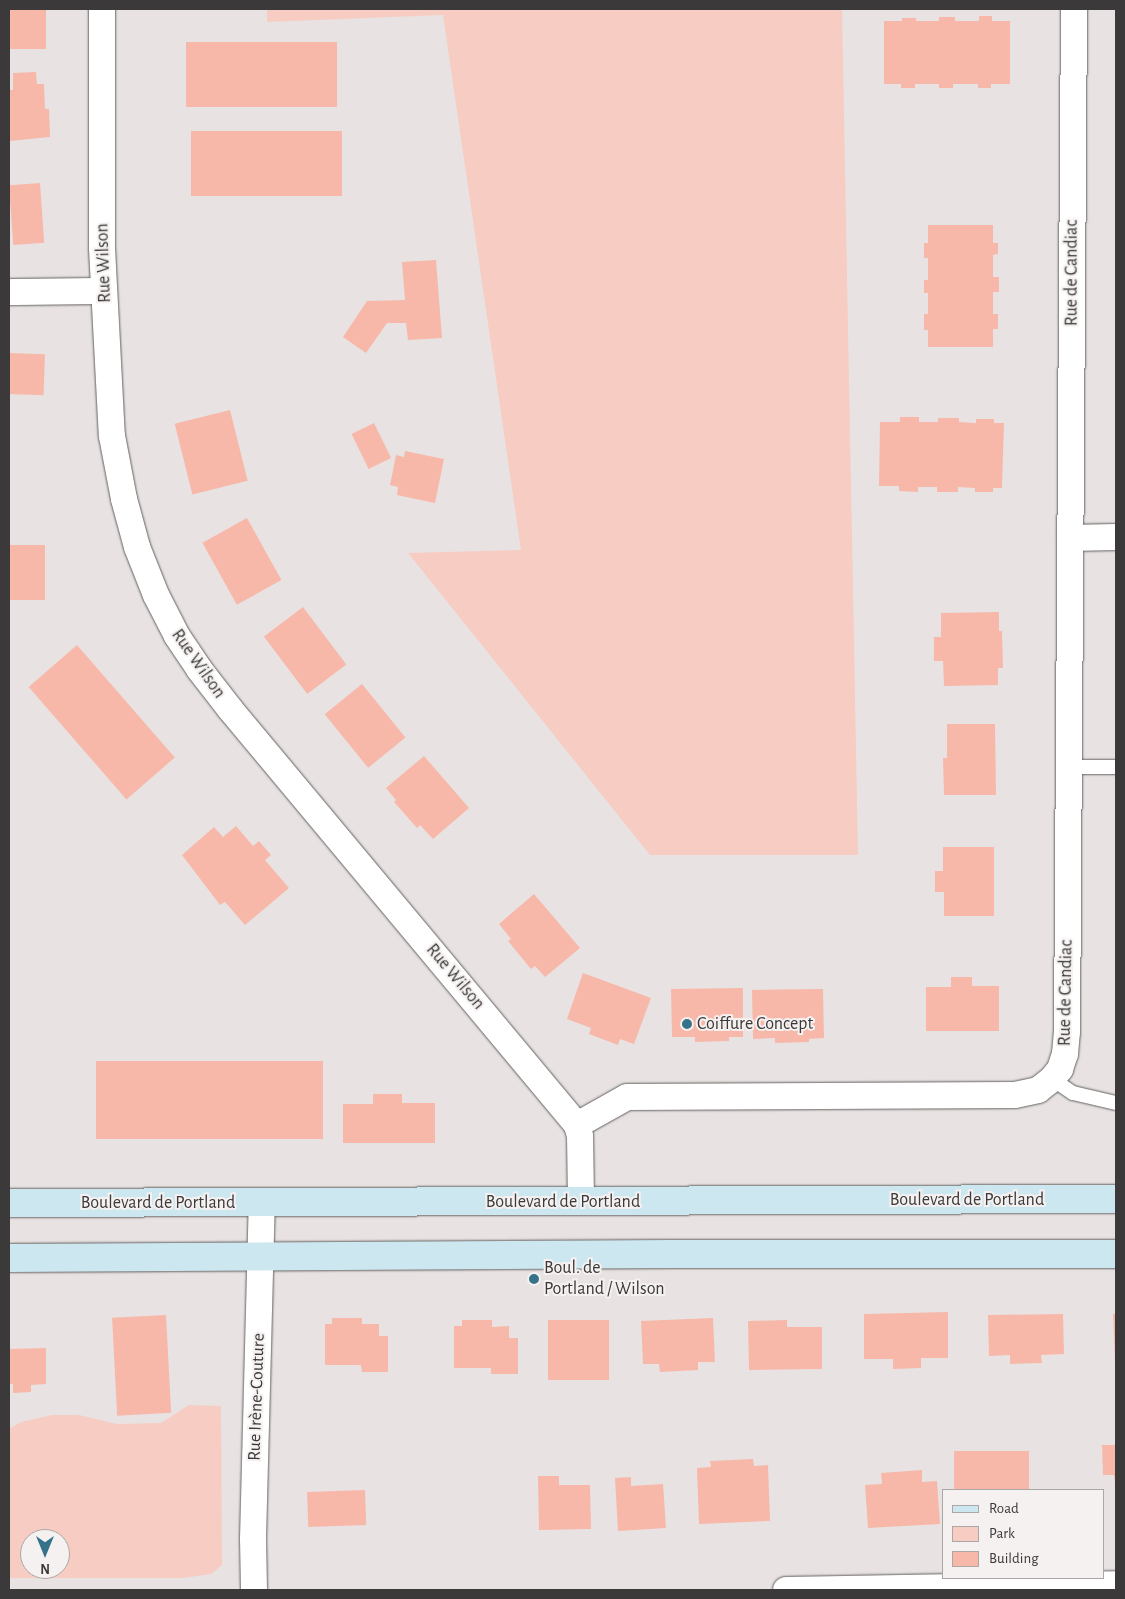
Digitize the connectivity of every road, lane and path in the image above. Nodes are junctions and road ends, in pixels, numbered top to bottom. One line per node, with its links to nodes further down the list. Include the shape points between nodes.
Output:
1 (102, 9): 3 (street, Rue Wilson)
2 (1074, 9): 6 (street, Rue de Candiac)
3 (104, 290): 4 (street); 11 (street, Rue Wilson, via 112,436 124,499 137,547 177,636 230,709)
4 (9, 292)
5 (1116, 537): 6 (street)
6 (1070, 538): 7 (street, Rue de Candiac)
7 (1068, 767): 8 (lane); 9 (street, Rue de Candiac, via 1067,1032 1065,1054)
8 (1116, 767)
9 (1052, 1079): 10 (lane, via 1073,1093); 11 (street, via 1038,1090 1015,1095 627,1096)
10 (1116, 1103)
11 (577, 1125): 13 (street)
12 (1116, 1199): 13 (main road, Boulevard de Portland)
13 (581, 1202): 15 (main road, Boulevard de Portland)
14 (9, 1203): 15 (main road, Boulevard de Portland)
15 (262, 1204): 17 (street, Rue Irène-Couture)
16 (1116, 1254): 17 (main road)
17 (262, 1257): 18 (main road); 20 (street, Rue Irène-Couture)
18 (9, 1258)
19 (1116, 1584): 21 (street)
20 (254, 1590)
21 (786, 1590)

